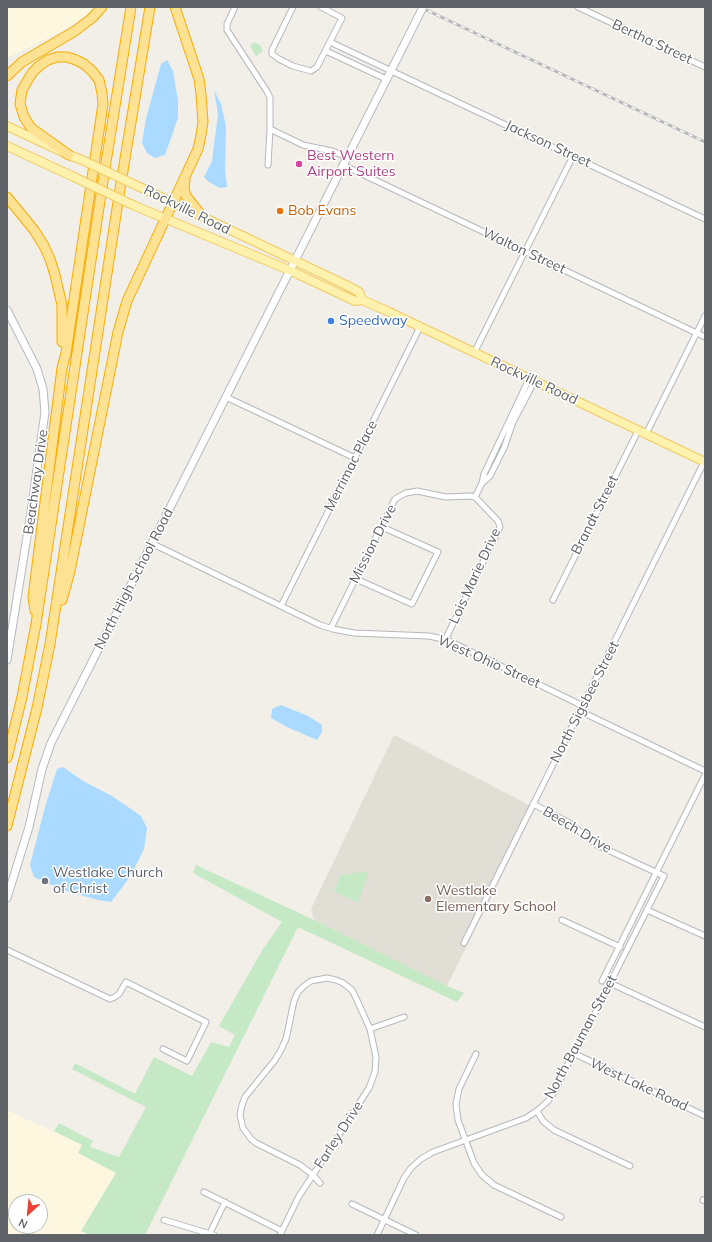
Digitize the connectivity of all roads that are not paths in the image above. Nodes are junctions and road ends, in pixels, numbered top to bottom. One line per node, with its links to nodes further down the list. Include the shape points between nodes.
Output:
1 (102, 7): 14 (highway, via 75,31 22,62)
2 (131, 7): 54 (highway)
3 (150, 7): 57 (highway)
4 (175, 7): 24 (highway, via 198,80 203,122 198,149)
5 (235, 7): 17 (street, via 226,26 227,30 268,94)
6 (293, 7): 11 (street, via 272,54 293,66 311,71 317,68)
7 (321, 7): 10 (street, via 342,18)
8 (423, 7): 13 (street, North High School Road, bridge)
9 (578, 7): 12 (street, Bertha Street)
10 (330, 42): 11 (street); 13 (street, Jackson Street)
11 (326, 51): 15 (street)
12 (705, 67)
13 (391, 70): 15 (street, North High School Road); 21 (street, Jackson Street)
14 (7, 76)
15 (386, 80): 20 (street, North High School Road)
16 (7, 126): 19 (main road, Rockville Road)
17 (270, 129): 20 (street, via 303,145); 22 (street)
18 (7, 146): 28 (main road, Rockville Road, bridge)
19 (69, 155): 26 (main road, Rockville Road, bridge); 40 (highway, via 31,128 20,104 22,90 32,73 48,60 57,57 76,60 92,71 99,80 103,104)
20 (347, 156): 23 (street, North High School Road)
21 (573, 156): 29 (street, Jackson Street); 30 (street)
22 (268, 165)
23 (343, 165): 30 (street, Walton Street); 31 (street, North High School Road)
24 (186, 175): 26 (highway); 27 (highway, via 186,196)
25 (7, 197): 40 (highway, via 34,230 50,259 62,305)
26 (173, 202): 27 (main road, Rockville Road); 28 (highway)
27 (201, 215): 31 (main road, Rockville Road)
28 (165, 219): 32 (main road, Rockville Road); 57 (highway, via 127,301 118,332 70,572)
29 (705, 219)
30 (525, 252): 37 (street, Walton Street); 39 (street)
31 (294, 261): 32 (street, North High School Road); 33 (main road, Rockville Road, via 359,292)
32 (289, 270): 33 (main road, Rockville Road, via 355,301); 42 (street, North High School Road)
33 (362, 300): 36 (main road, Rockville Road)
34 (7, 311): 53 (street, Beachway Drive, via 37,369 45,407)
35 (705, 316): 37 (street)
36 (420, 327): 39 (main road, Rockville Road); 45 (street, Merrimac Place)
37 (697, 333): 38 (street, Walton Street); 44 (street)
38 (705, 337)
39 (474, 353): 41 (main road, Rockville Road)
40 (62, 368): 54 (highway, via 33,597)
41 (531, 380): 43 (main road, Rockville Road); 47 (street, via 504,448 490,476)
42 (226, 397): 45 (street); 49 (street, North High School Road)
43 (638, 430): 44 (main road, Rockville Road); 51 (street, Brandt Street)
44 (646, 434): 46 (main road, Rockville Road)
45 (355, 458): 52 (street, Merrimac Place)
46 (705, 462): 59 (street, North Sigsbee Street)
47 (475, 497): 48 (street, Mission Drive, via 446,497 417,491 406,493 395,499); 56 (street, Lois Marie Drive, via 498,521 500,527)
48 (382, 527): 50 (street, Mission Drive); 50 (street, via 438,552 412,604)
49 (152, 543): 52 (street, West Ohio Street); 67 (street, North High School Road, via 49,749 42,769 33,814)
50 (356, 578): 55 (street, Mission Drive)
51 (553, 600)
52 (281, 606): 55 (street, West Ohio Street)
53 (11, 616): 58 (street, Beachway Drive)
54 (36, 624): 60 (highway)
55 (331, 628): 56 (street, West Ohio Street, via 354,633 424,636)
56 (444, 640): 59 (street, West Ohio Street, via 579,704)
57 (50, 644): 64 (highway, via 37,708)
58 (7, 660)
59 (582, 708): 61 (street, West Ohio Street, via 584,712); 63 (street, North Sigsbee Street)
60 (7, 758)
61 (705, 771)
62 (705, 775): 65 (street, North Bauman Street)
63 (533, 804): 65 (street, Beech Drive, via 568,822 597,845); 71 (street, North Sigsbee Street)
64 (7, 826)
65 (657, 873): 66 (street, Beech Drive); 72 (street, North Bauman Street)
66 (664, 876): 68 (street, North Bauman Street)
67 (7, 898)
68 (647, 910): 70 (street); 76 (street, North Bauman Street)
69 (562, 920): 72 (street)
70 (705, 936)
71 (464, 942)
72 (620, 947): 74 (street, North Bauman Street)
73 (7, 950): 80 (street, via 110,999 119,994 126,982 206,1022 187,1061)
74 (607, 973): 75 (street, North Bauman Street); 76 (street)
75 (602, 981)
76 (610, 983): 78 (street); 81 (street, North Bauman Street)
77 (404, 1017): 79 (street)
78 (705, 1027)
79 (370, 1029): 87 (street, Farley Drive, via 376,1063 372,1081); 87 (street, Farley Drive, via 354,994 345,985 338,980 326,978 309,982 295,997 286,1039 280,1052 243,1101 240,1115 245,1132 251,1139 300,1165)
80 (163, 1049)
81 (573, 1053): 83 (street, North Bauman Street, via 555,1091); 84 (street, West Lake Road)
82 (476, 1054): 85 (street, via 457,1098 457,1113)
83 (537, 1111): 85 (street, North Bauman Street); 86 (street, via 543,1121 554,1130)
84 (705, 1116)
85 (465, 1140): 92 (street, via 476,1167 488,1182); 94 (street, North Bauman Street, via 433,1152 414,1165 404,1178)
86 (630, 1166)
87 (313, 1175): 88 (street, Farley Drive); 95 (street, Farley Drive, via 299,1196)
88 (320, 1183)
89 (204, 1192): 90 (street)
90 (226, 1202): 95 (street); 96 (street)
91 (352, 1204): 94 (street)
92 (561, 1217)
93 (164, 1220): 96 (street)
94 (384, 1220): 97 (street, North Bauman Street); 98 (street)
95 (281, 1233)
96 (211, 1234)
97 (377, 1235)
98 (416, 1235)

